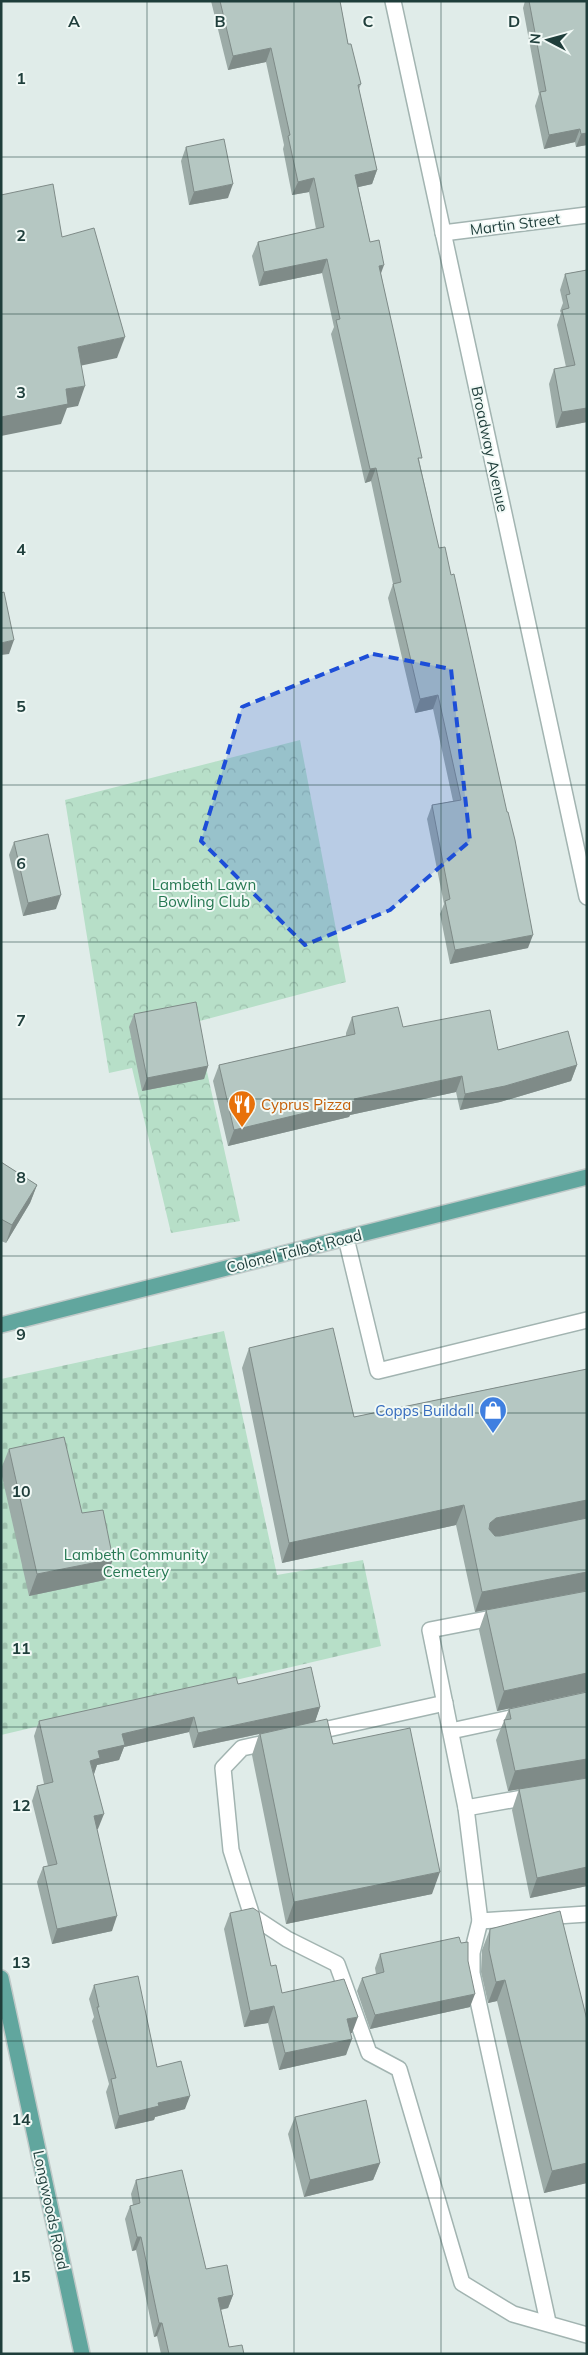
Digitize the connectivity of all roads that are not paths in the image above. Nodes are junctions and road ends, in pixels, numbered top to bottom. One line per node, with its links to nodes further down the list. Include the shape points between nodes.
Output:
1 (393, 1): 3 (street, Broadway Avenue)
2 (587, 215): 3 (street, Martin Street)
3 (443, 233): 4 (street, Broadway Avenue)
4 (587, 897)
5 (587, 1177): 6 (main road, Colonel Talbot Road)
6 (346, 1238): 7 (street, via 378,1371); 8 (main road, Colonel Talbot Road)
7 (587, 1320)
8 (1, 1325)
9 (518, 1613): 10 (street, via 430,1630)
10 (445, 1703): 12 (street); 18 (street, via 242,1748 223,1768 231,1850 252,1916 287,1939 337,1964 369,2053 398,2069 462,2283 512,2314)
11 (538, 1712): 12 (street)
12 (451, 1731): 14 (street)
13 (550, 1793): 14 (street)
14 (466, 1808): 16 (street)
15 (587, 1914): 16 (street)
16 (480, 1921): 18 (street, via 472,1954 472,1973)
17 (1, 1978): 20 (main road, Longwoods Road)
18 (548, 2322): 19 (street)
19 (587, 2335)
20 (82, 2354)

